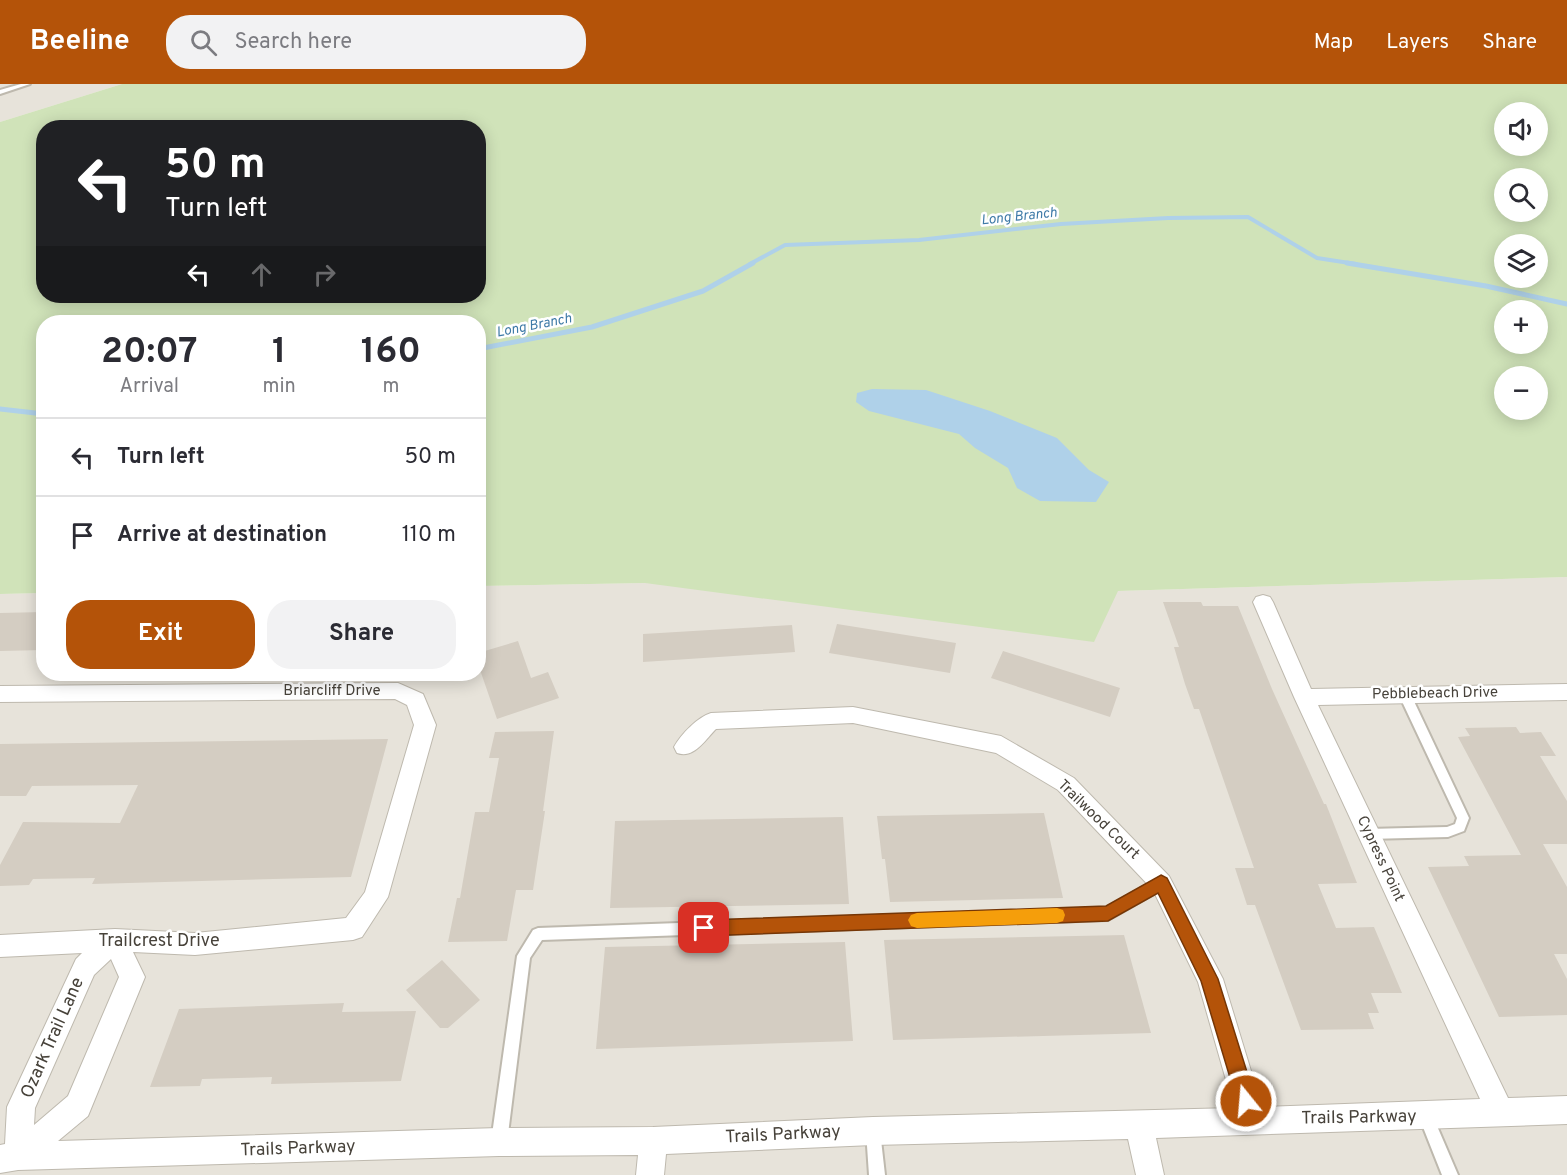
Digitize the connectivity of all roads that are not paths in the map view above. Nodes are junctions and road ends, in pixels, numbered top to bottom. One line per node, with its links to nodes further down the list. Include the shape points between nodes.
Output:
1 (27, 84): 2 (lane)
2 (0, 92)
3 (1263, 602): 7 (street, Cypress Point)
4 (1567, 692): 6 (street, Pebblebeach Drive)
5 (0, 694): 11 (street, Briarcliff Drive, via 398,691 416,700 425,724 376,897)
6 (1405, 695): 7 (street, Pebblebeach Drive); 9 (lane, via 1463,818 1460,827 1448,832)
7 (1304, 697): 9 (street, Cypress Point)
8 (685, 747): 10 (street, Trailwood Court, via 711,721 853,715 1001,745 1066,784)
9 (1368, 834): 15 (street, Cypress Point)
10 (1161, 883): 17 (street, Trailwood Court, via 1210,979); 21 (lane, via 1108,914 538,934 524,956)
11 (353, 929): 12 (street, Trailcrest Drive, via 195,944)
12 (115, 940): 13 (street, Trailcrest Drive); 22 (street, Ozark Trail Lane, via 85,967 21,1107); 22 (street, via 132,977 78,1106)
13 (0, 946)
14 (1567, 1110): 15 (street, Trails Parkway)
15 (1501, 1114): 16 (street, Trails Parkway)
16 (1426, 1117): 17 (street, Trails Parkway); 26 (lane)
17 (1252, 1121): 18 (street, Trails Parkway)
18 (1139, 1125): 19 (street, Trails Parkway); 25 (street)
19 (873, 1131): 20 (street, Trails Parkway); 24 (lane)
20 (652, 1141): 21 (street, Trails Parkway); 23 (street)
21 (499, 1142): 22 (street, Trails Parkway)
22 (9, 1164)
23 (650, 1175)
24 (877, 1175)
25 (1150, 1175)
26 (1450, 1175)

